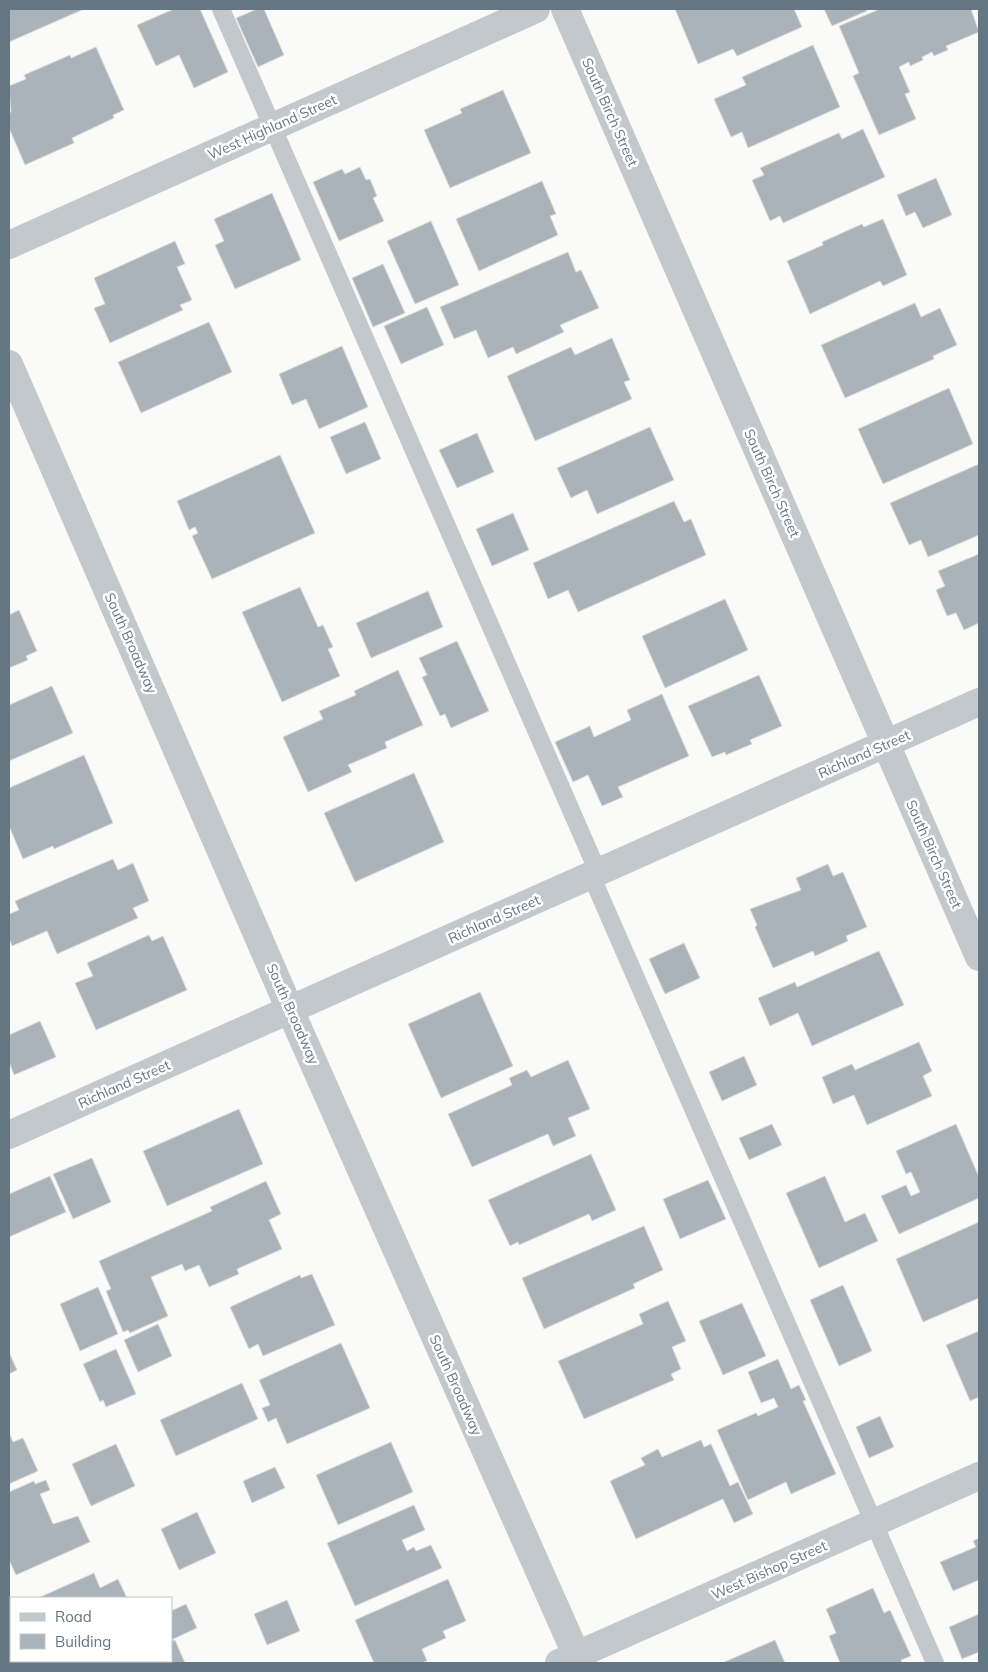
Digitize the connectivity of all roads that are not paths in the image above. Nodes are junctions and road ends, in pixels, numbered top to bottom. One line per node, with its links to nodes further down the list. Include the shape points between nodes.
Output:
1 (221, 9): 4 (lane)
2 (536, 9): 4 (street, West Highland Street)
3 (565, 9): 8 (street, South Birch Street)
4 (272, 127): 5 (street, West Highland Street); 9 (lane)
5 (9, 245)
6 (9, 364): 11 (street, South Broadway)
7 (979, 702): 8 (street, Richland Street)
8 (886, 744): 9 (street, Richland Street); 10 (street, South Birch Street)
9 (595, 873): 11 (street, Richland Street); 14 (lane)
10 (979, 957)
11 (290, 1010): 12 (street, Richland Street); 15 (street, South Broadway)
12 (9, 1135)
13 (979, 1476): 14 (street, West Bishop Street)
14 (873, 1523): 15 (street, West Bishop Street); 16 (lane)
15 (572, 1661)
16 (935, 1663)

